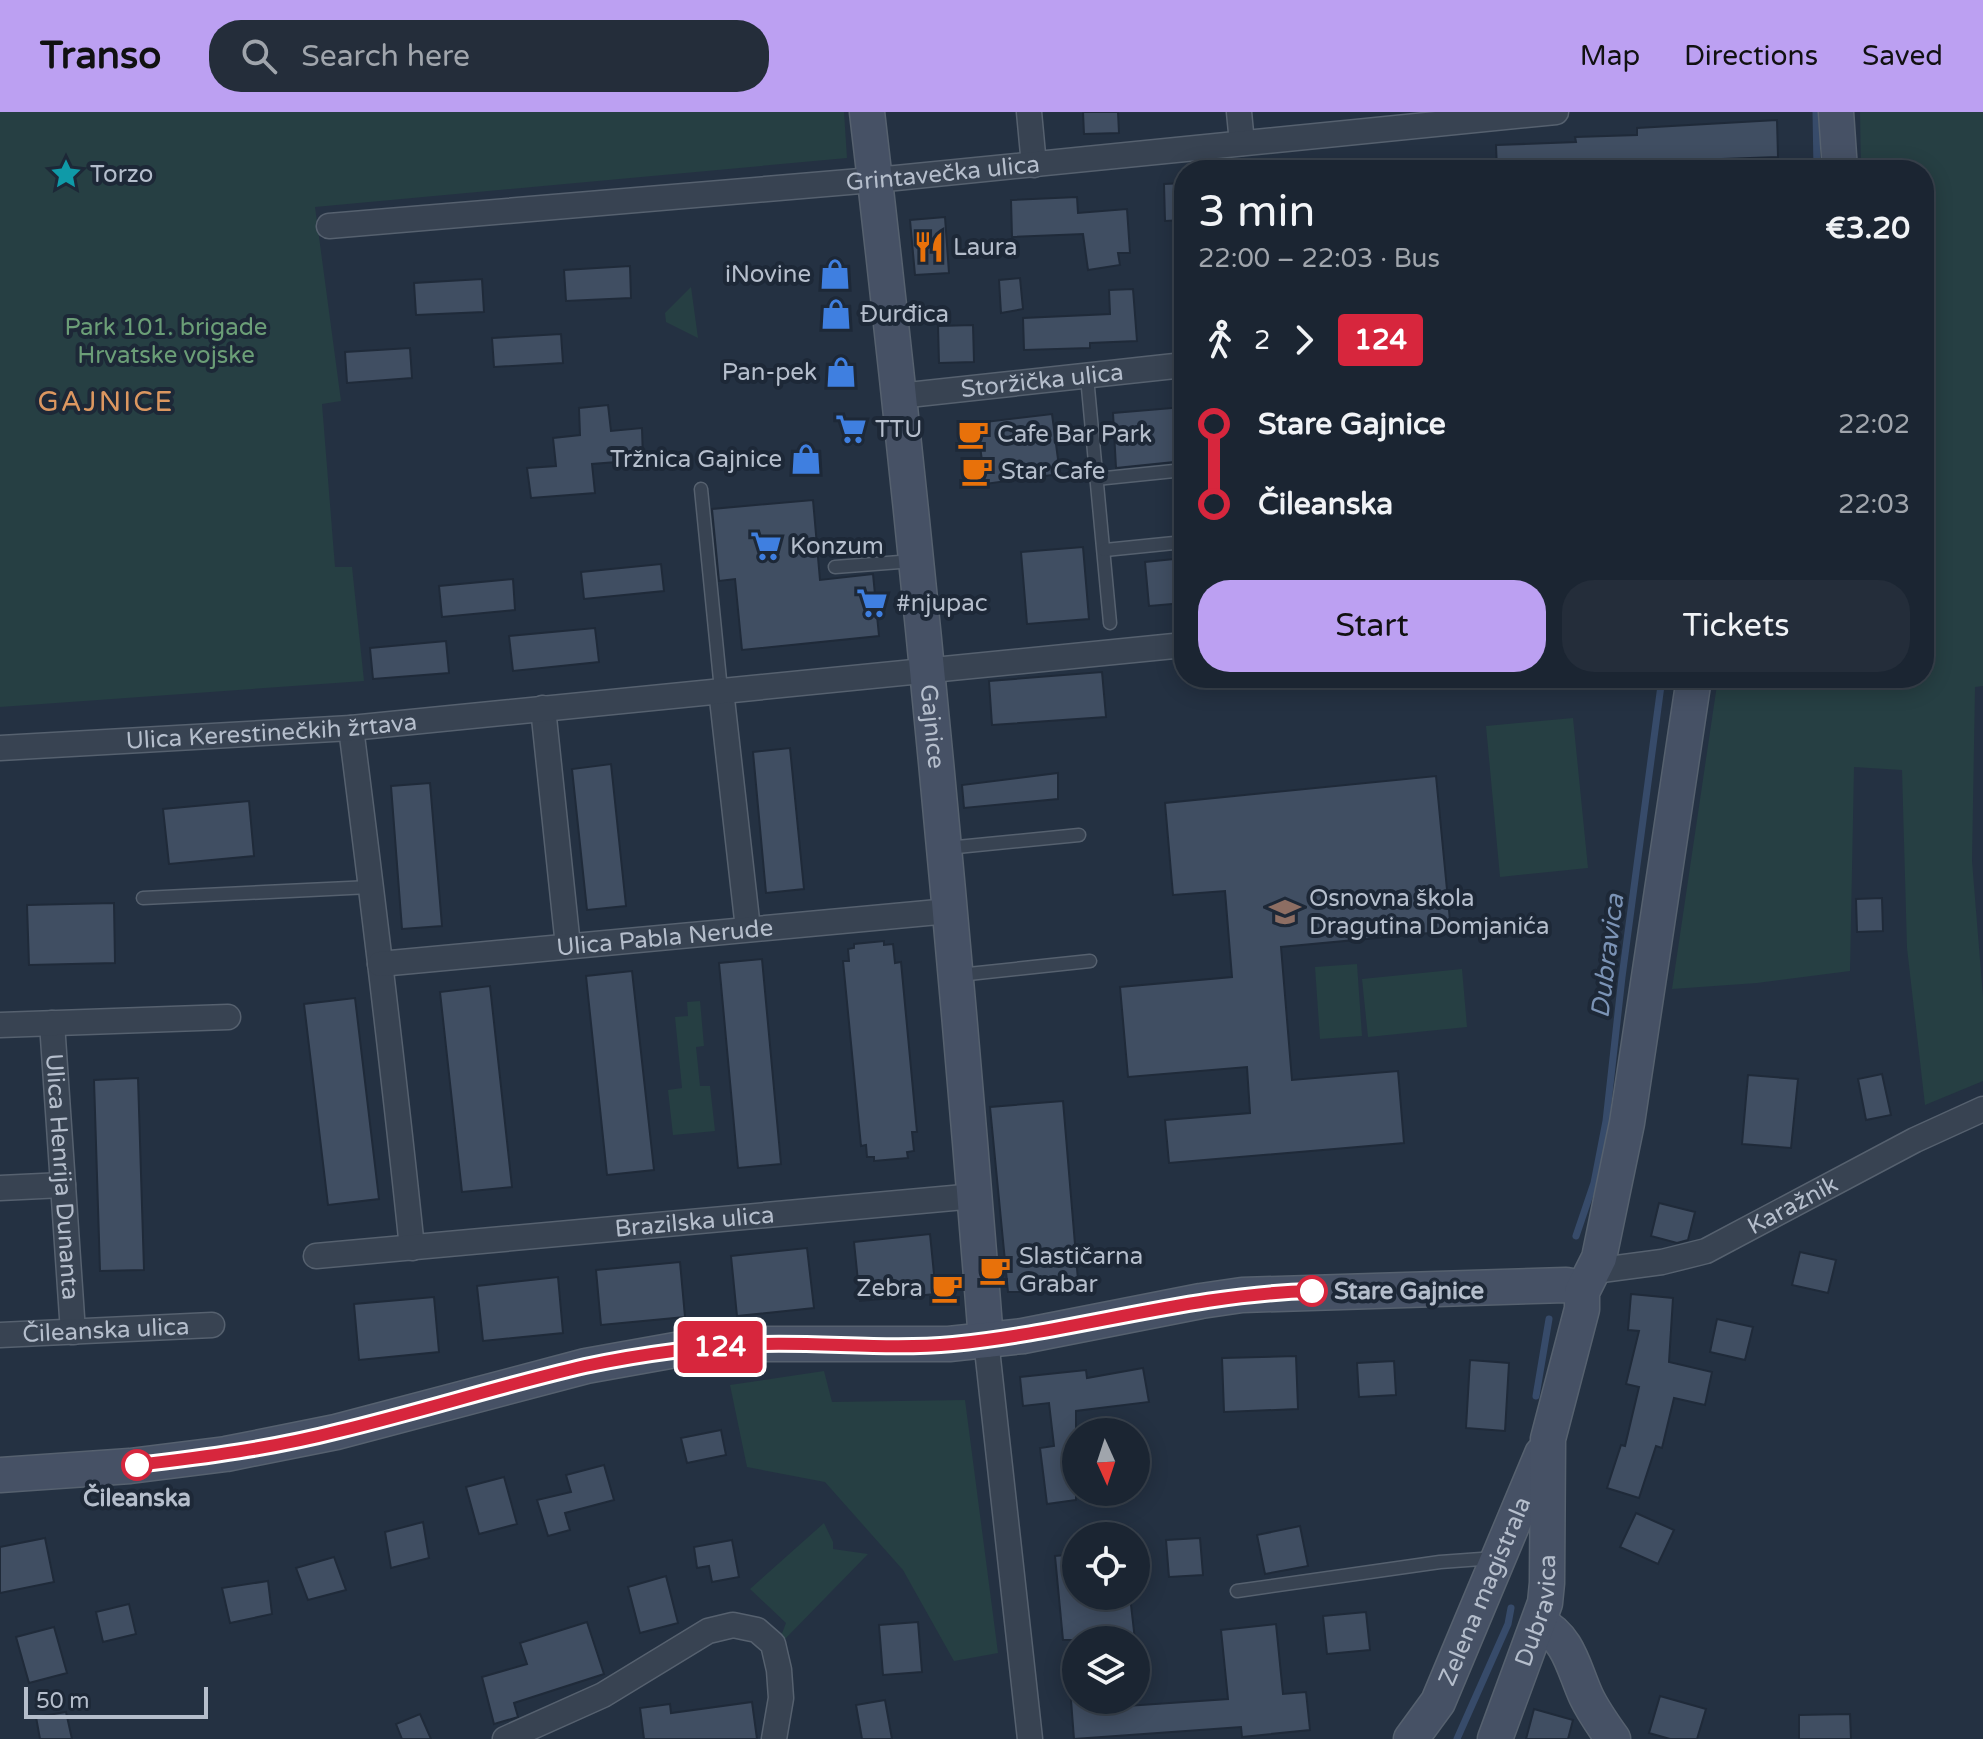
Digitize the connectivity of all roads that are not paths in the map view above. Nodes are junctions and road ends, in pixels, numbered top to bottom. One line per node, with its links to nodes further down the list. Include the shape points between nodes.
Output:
1 (867, 112): 9 (street, Gajnice)
2 (1029, 112): 8 (street)
3 (1239, 112): 6 (street)
4 (1556, 112): 6 (street, Grintavečka ulica)
5 (1836, 112): 7 (street)
6 (1242, 143): 8 (street, Grintavečka ulica)
7 (1839, 160)
8 (1034, 165): 9 (street, Grintavečka ulica)
9 (875, 180): 10 (street, Grintavečka ulica); 13 (street, Gajnice)
10 (329, 226)
11 (1174, 366): 12 (street, Storžička ulica)
12 (1087, 377): 13 (street, Storžička ulica); 15 (lane)
13 (899, 396): 19 (street, Gajnice)
14 (1174, 471): 15 (lane)
15 (1096, 479): 18 (lane)
16 (701, 489): 25 (lane)
17 (1174, 543): 18 (lane)
18 (1105, 550): 21 (lane)
19 (916, 561): 20 (lane); 23 (street, Gajnice)
20 (835, 567)
21 (1110, 623)
22 (1174, 646): 23 (street, Ulica Kerestinečkih žrtava)
23 (927, 670): 25 (street, Ulica Kerestinečkih žrtava); 30 (street, Gajnice)
24 (1692, 688): 48 (street, Dubravica, via 1627,1123 1609,1216)
25 (721, 690): 26 (street, Ulica Kerestinečkih žrtava); 34 (street)
26 (543, 708): 27 (street, Ulica Kerestinečkih žrtava); 35 (street)
27 (351, 728): 28 (street, Ulica Kerestinečkih žrtava); 31 (street)
28 (0, 748)
29 (1079, 835): 30 (lane)
30 (943, 849): 33 (street, Gajnice)
31 (370, 887): 32 (lane); 37 (street)
32 (143, 898)
33 (949, 911): 34 (street, Ulica Pabla Nerude); 38 (street, Gajnice)
34 (748, 929): 35 (street, Ulica Pabla Nerude)
35 (568, 946): 37 (street, Ulica Pabla Nerude)
36 (1090, 961): 38 (lane)
37 (380, 964): 46 (street)
38 (956, 975): 45 (street, Gajnice)
39 (228, 1017): 40 (street, Ulica Henrija Dunanta)
40 (52, 1023): 41 (street, Ulica Henrija Dunanta); 43 (street, Ulica Henrija Dunanta)
41 (0, 1025)
42 (1983, 1109): 48 (street, Karažnik, via 1706,1251)
43 (63, 1185): 44 (street); 50 (street, Ulica Henrija Dunanta)
44 (0, 1188)
45 (975, 1196): 46 (street, Brazilska ulica); 52 (street, Gajnice)
46 (412, 1248): 47 (street, Brazilska ulica)
47 (316, 1256)
48 (1588, 1281): 52 (street, Karažnik, via 1577,1287 1242,1295); 53 (street, Dubravica)
49 (212, 1325): 50 (street, Čileanska ulica)
50 (73, 1332): 51 (street, Čileanska ulica)
51 (0, 1335)
52 (986, 1340): 54 (street, Karažnik, via 681,1349 586,1366 336,1432 226,1454); 61 (street)
53 (1548, 1439): 55 (street, Zelena magistrala); 56 (street, Dubravica)
54 (0, 1475)
55 (1498, 1559): 56 (street, via 1529,1566); 57 (lane, via 1440,1562); 62 (street, Zelena magistrala, via 1438,1702)
56 (1547, 1583): 58 (street, Dubravica)
57 (1237, 1591)
58 (1539, 1623): 63 (street, Dubravica); 64 (street, via 1563,1641 1587,1699)
59 (505, 1739): 60 (street, via 603,1695 708,1631 733,1625 757,1630 773,1644 781,1698)
60 (774, 1739)
61 (1030, 1739)
62 (1411, 1739)
63 (1495, 1739)
64 (1613, 1739)

